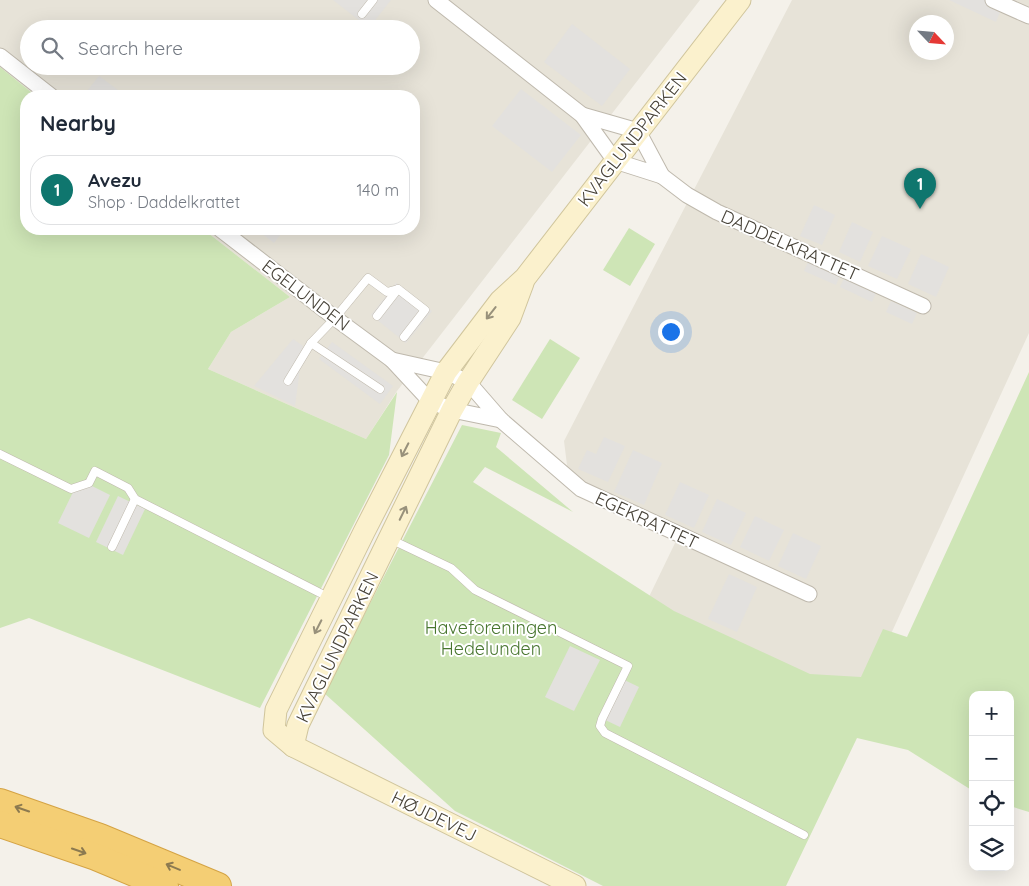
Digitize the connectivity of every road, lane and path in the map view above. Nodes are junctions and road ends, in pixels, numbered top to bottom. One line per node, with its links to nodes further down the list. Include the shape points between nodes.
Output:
1 (373, 0): 5 (lane)
2 (436, 0): 11 (street)
3 (740, 0): 12 (street, KVAGLUNDPARKEN)
4 (993, 0): 6 (street)
5 (362, 14)
6 (1029, 16)
7 (0, 56): 8 (street)
8 (20, 72)
9 (24, 75): 10 (street)
10 (43, 90)
11 (582, 115): 12 (street); 13 (street)
12 (638, 131): 13 (street, KVAGLUNDPARKEN); 14 (street, DADDELKRATTET)
13 (615, 161): 14 (street, DADDELKRATTET); 16 (street, KVAGLUNDPARKEN)
14 (662, 176): 18 (street, DADDELKRATTET, via 716,212)
15 (230, 235): 20 (street, EGELUNDEN)
16 (525, 278): 24 (street, KVAGLUNDPARKEN, one-way to 24, via 500,302); 26 (street, KVAGLUNDPARKEN, via 510,318)
17 (398, 289): 19 (lane); 20 (lane, via 387,292 368,278); 21 (lane, via 425,310)
18 (923, 306)
19 (377, 316)
20 (335, 318): 22 (lane); 23 (street, EGELUNDEN)
21 (404, 337)
22 (311, 343): 25 (lane); 27 (lane)
23 (392, 360): 24 (street, EGELUNDEN); 28 (street, EGELUNDEN)
24 (446, 372): 26 (street, EGELUNDEN); 28 (street, KVAGLUNDPARKEN)
25 (288, 381)
26 (468, 382): 29 (street, KVAGLUNDPARKEN); 30 (street, EGEKRATTET)
27 (380, 389)
28 (430, 401): 29 (street, EGELUNDEN); 36 (street, KVAGLUNDPARKEN, one-way to 36)
29 (452, 410): 30 (street, EGEKRATTET); 33 (street, KVAGLUNDPARKEN, one-way to 29)
30 (501, 420): 35 (street, EGEKRATTET, via 582,488)
31 (0, 454): 32 (lane, via 71,489 89,483 95,471 128,488)
32 (135, 499): 34 (lane); 36 (lane)
33 (390, 539): 37 (street, KVAGLUNDPARKEN, via 298,725); 40 (lane, via 452,568 474,590 628,666 602,719 600,726 605,733)
34 (112, 547)
35 (809, 594)
36 (332, 599): 37 (street, KVAGLUNDPARKEN, one-way to 37, via 276,710 274,730)
37 (293, 746): 43 (street, HØJDEVEJ)
38 (0, 802): 42 (highway, one-way to 38, via 100,837)
39 (0, 824): 41 (highway, one-way to 41, via 96,857)
40 (804, 835)
41 (165, 886)
42 (218, 886)
43 (575, 886)

